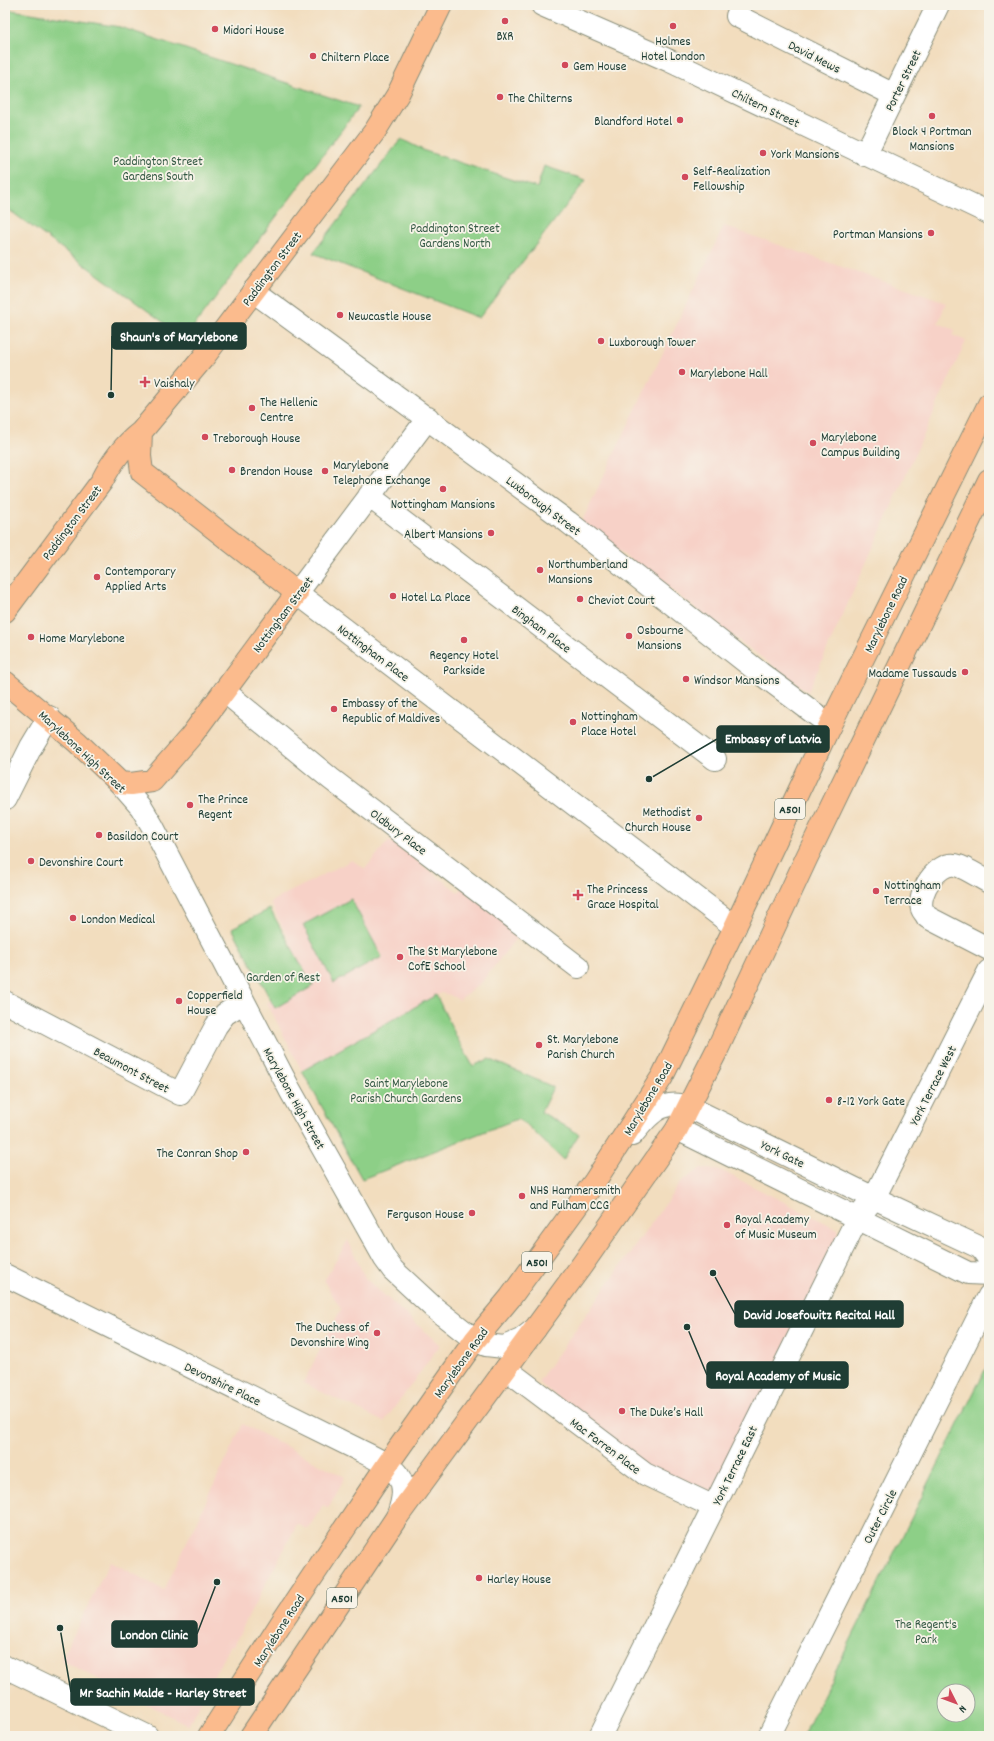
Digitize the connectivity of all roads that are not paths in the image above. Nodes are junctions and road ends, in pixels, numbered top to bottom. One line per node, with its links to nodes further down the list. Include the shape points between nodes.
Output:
1 (441, 5): 8 (main road, Paddington Street, via 390,109 376,131)
2 (542, 5): 6 (street, Chiltern Street, via 670,61)
3 (938, 5): 5 (street, Porter Street)
4 (737, 16): 5 (street, David Mews)
5 (894, 95): 6 (street, Porter Street)
6 (865, 155): 7 (street, Chiltern Street)
7 (989, 213)
8 (253, 290): 10 (street, Luxborough Street); 11 (main road, Paddington Street, via 203,358)
9 (989, 404): 22 (main road, Marylebone Road / A501)
10 (428, 418): 15 (street, Nottingham Street); 22 (street, Luxborough Street, via 568,522)
11 (141, 432): 12 (main road); 14 (main road, Paddington Street, via 129,441 110,465)
12 (142, 472): 14 (main road, via 125,472); 17 (main road, Nottingham Place)
13 (989, 480): 16 (main road, A501)
14 (102, 481): 18 (main road, Paddington Street)
15 (369, 496): 17 (street, Nottingham Street); 23 (street, Bingham Place)
16 (984, 500): 35 (main road, A501)
17 (297, 593): 20 (main road, Nottingham Street); 29 (street, Nottingham Place)
18 (5, 611)
19 (5, 682): 21 (main road, Marylebone High Street)
20 (224, 691): 24 (main road, Nottingham Street, via 191,736); 31 (street, Oldbury Place, via 294,749)
21 (49, 717): 25 (main road, Marylebone High Street); 26 (street)
22 (830, 725): 29 (main road, Marylebone Road / A501)
23 (715, 759)
24 (152, 781): 25 (main road); 27 (street, Marylebone High Street)
25 (120, 783): 27 (street, Marylebone High Street, via 141,807)
26 (5, 799)
27 (153, 827): 34 (street, Marylebone High Street)
28 (989, 882): 30 (street, via 956,865 945,866 936,871 921,901 922,910 927,917)
29 (735, 927): 37 (main road, Marylebone Road / A501, via 662,1077)
30 (989, 949)
31 (578, 967)
32 (989, 971): 38 (street, York Terrace West)
33 (5, 1002): 34 (street, Beaumont Street, via 180,1094 216,1026 225,1014)
34 (244, 1002): 45 (street, Marylebone High Street, via 385,1260 433,1307)
35 (689, 1106): 36 (main road, A501); 37 (street, York Gate, via 670,1104 649,1116); 38 (street, York Gate)
36 (677, 1130): 39 (street, York Gate); 44 (main road, A501)
37 (595, 1181): 45 (main road, Marylebone Road / A501, via 510,1298)
38 (874, 1198): 39 (street, York Terrace East); 40 (street, York Gate, via 981,1248)
39 (857, 1219): 41 (street, York Gate, via 968,1273); 48 (street, York Terrace East)
40 (989, 1259)
41 (989, 1274)
42 (5, 1275): 47 (street, Devonshire Place)
43 (989, 1296): 56 (street, Outer Circle)
44 (537, 1327): 45 (street, via 521,1340 504,1346 486,1345); 46 (main road, A501)
45 (475, 1340): 47 (main road, Marylebone Road / A501)
46 (506, 1369): 48 (street, Mac Farren Place, via 645,1474); 49 (main road, A501)
47 (387, 1465): 49 (street, Devonshire Place, via 394,1470 403,1484 404,1495); 53 (main road, Marylebone Road / A501)
48 (714, 1507): 55 (street, York Terrace East)
49 (397, 1517): 51 (main road, A501)
50 (5, 1667): 52 (street)
51 (256, 1729): 54 (street)
52 (147, 1736)
53 (209, 1736)
54 (243, 1736)
55 (600, 1736)
56 (769, 1736)

